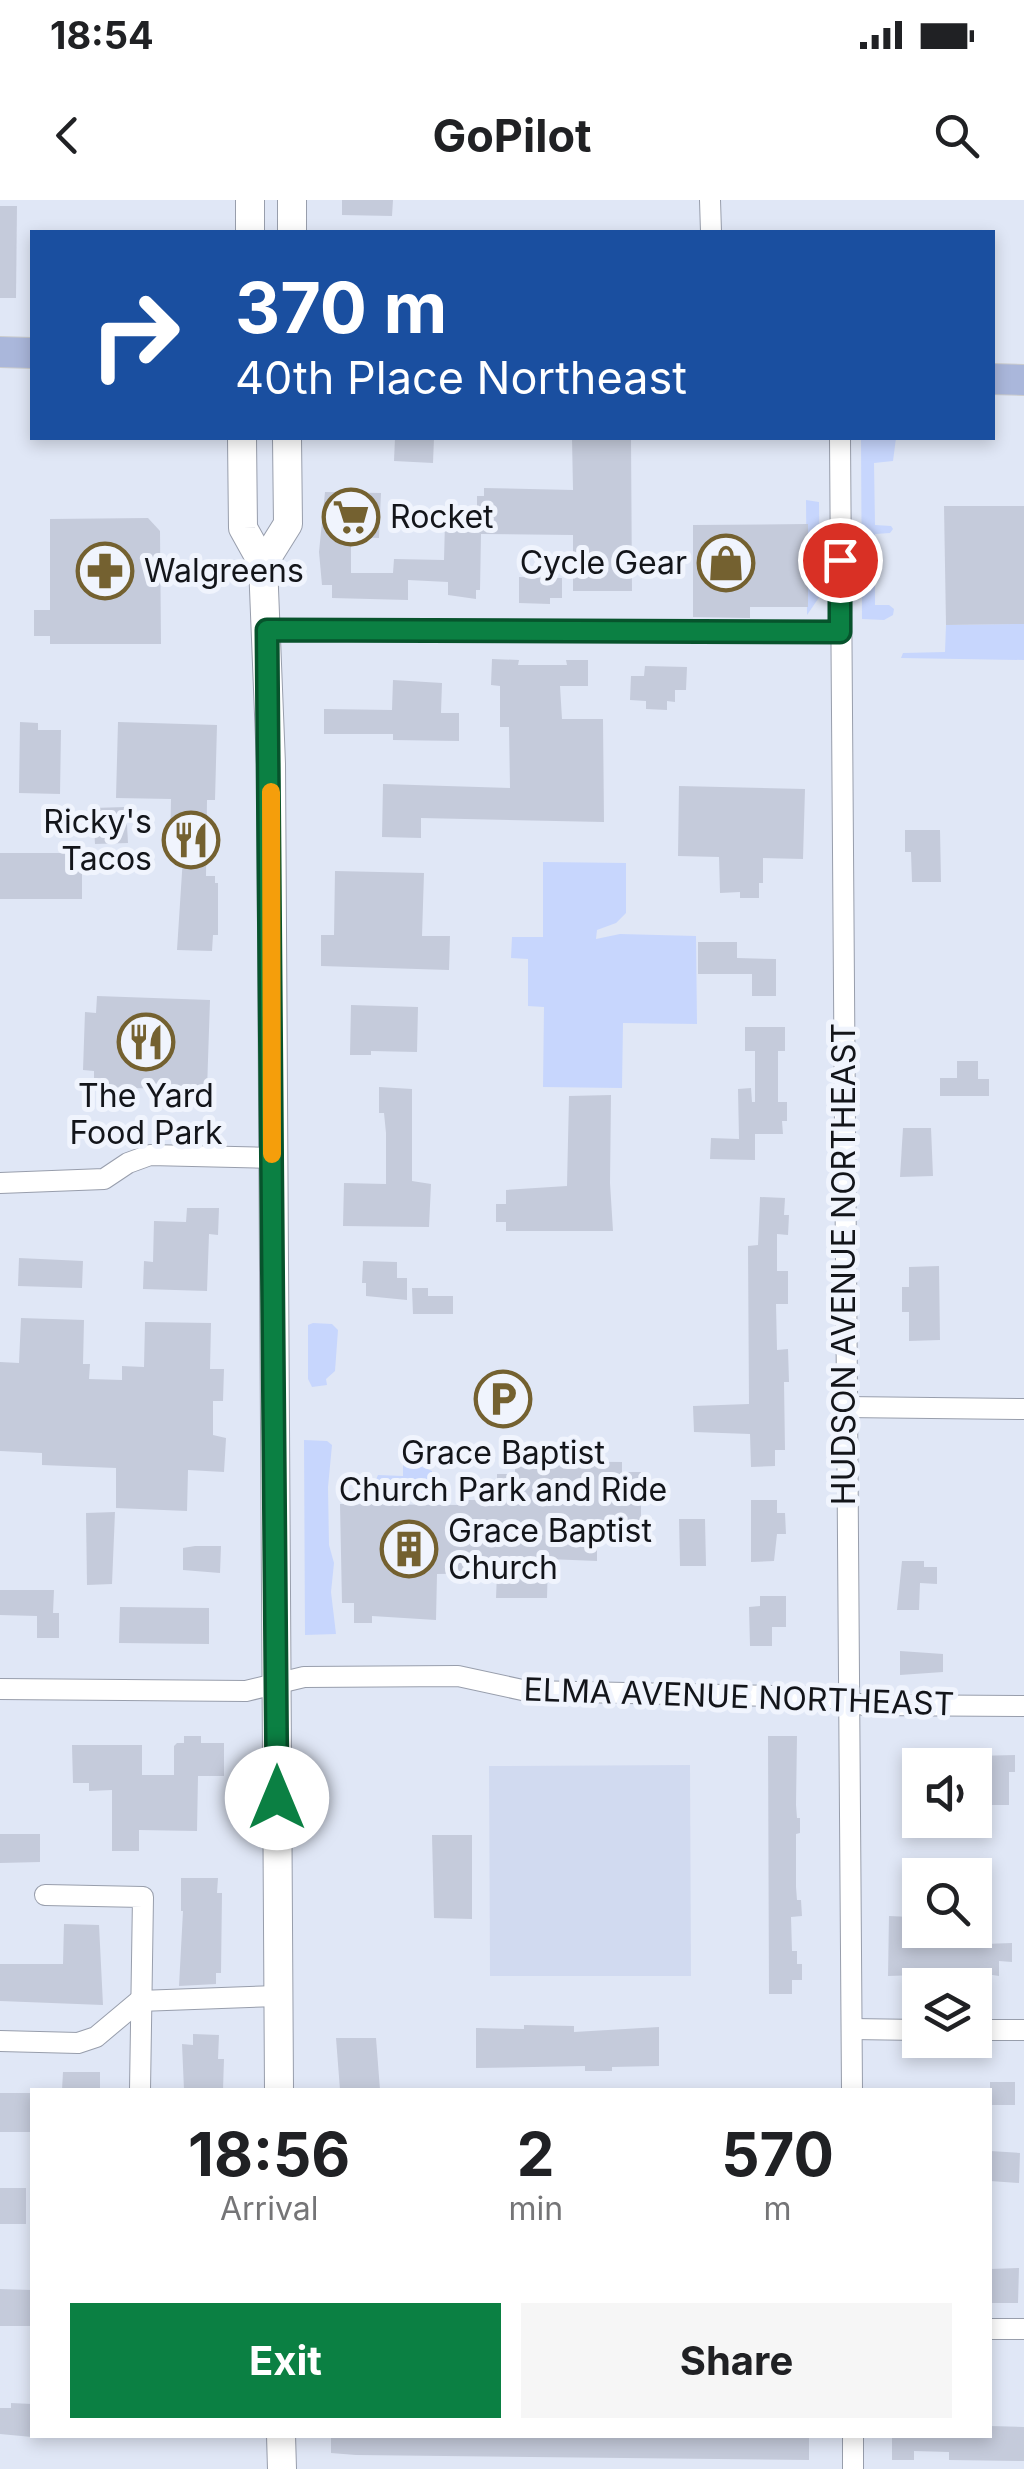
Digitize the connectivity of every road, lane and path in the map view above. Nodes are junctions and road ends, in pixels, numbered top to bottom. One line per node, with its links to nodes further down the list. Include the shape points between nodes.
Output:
1 (250, 200): 4 (main road)
2 (292, 200): 5 (main road)
3 (710, 200): 6 (street)
4 (250, 230)
5 (292, 230)
6 (710, 230)
7 (0, 352): 8 (main road)
8 (30, 353)
9 (995, 379): 10 (main road)
10 (1024, 380)
11 (242, 440): 14 (main road, via 242,528)
12 (287, 440): 14 (main road, via 288,524)
13 (840, 440): 16 (street, HUDSON AVENUE NORTHEAST)
14 (263, 564): 15 (main road)
15 (267, 630): 16 (street); 17 (main road)
16 (840, 632): 19 (street, HUDSON AVENUE NORTHEAST)
17 (272, 1158): 18 (street, via 150,1156 104,1179); 21 (main road)
18 (0, 1182)
19 (845, 1407): 20 (street); 23 (street, HUDSON AVENUE NORTHEAST)
20 (1024, 1409)
21 (277, 1683): 22 (street, ELMA AVENUE NORTHEAST, via 246,1691); 23 (street, ELMA AVENUE NORTHEAST, via 304,1676 458,1676 527,1691); 26 (main road)
22 (0, 1689)
23 (847, 1701): 24 (street, ELMA AVENUE NORTHEAST); 28 (street, HUDSON AVENUE NORTHEAST)
24 (1024, 1706)
25 (45, 1895): 27 (street, via 143,1898)
26 (278, 1996): 27 (street); 34 (main road)
27 (139, 2001): 32 (street, via 96,2037 78,2043); 33 (street)
28 (852, 2030): 29 (street); 35 (street, HUDSON AVENUE NORTHEAST)
29 (902, 2030)
30 (992, 2030): 31 (street)
31 (1024, 2030)
32 (0, 2042)
33 (140, 2088)
34 (279, 2088)
35 (852, 2088)
36 (992, 2329): 37 (street)
37 (1024, 2329)
38 (282, 2438): 40 (main road)
39 (853, 2438): 41 (street)
40 (282, 2469)
41 (853, 2469)

